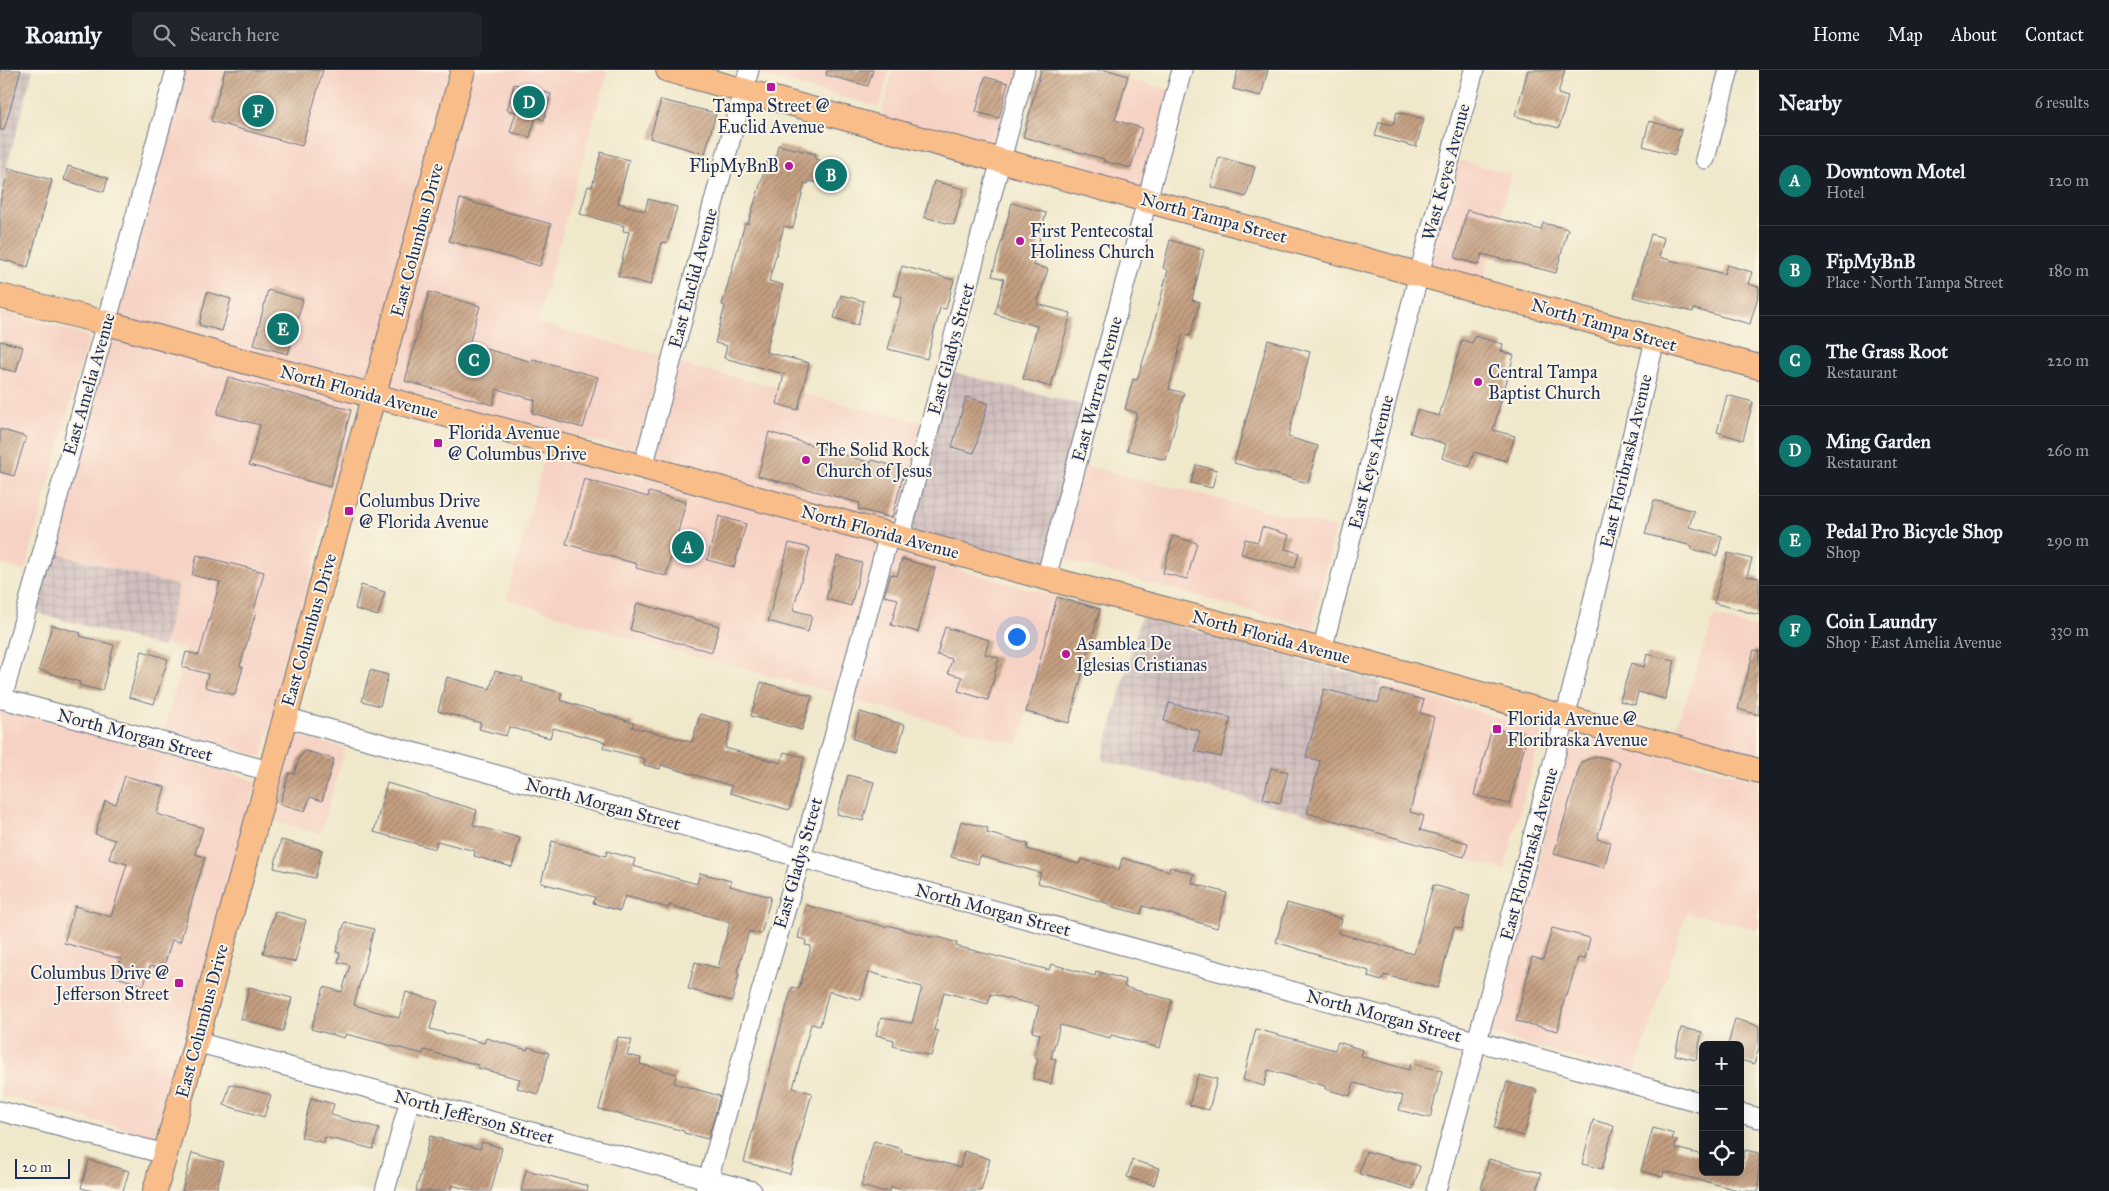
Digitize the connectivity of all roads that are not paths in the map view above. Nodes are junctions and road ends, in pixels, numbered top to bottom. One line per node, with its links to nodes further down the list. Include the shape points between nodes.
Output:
1 (176, 70): 14 (street, East Amelia Avenue)
2 (464, 70): 17 (main road, East Columbus Drive)
3 (668, 70): 8 (main road, North Tampa Street)
4 (1025, 70): 10 (street, East Gladys Street)
5 (1182, 70): 11 (street, East Warren Avenue)
6 (1474, 70): 12 (street, Wast Keyes Avenue)
7 (1730, 70): 9 (street)
8 (746, 80): 10 (main road, North Tampa Street); 18 (street, East Euclid Avenue)
9 (1706, 159)
10 (1001, 160): 11 (main road, North Tampa Street); 19 (street, East Gladys Street)
11 (1147, 200): 12 (main road, North Tampa Street); 20 (street, East Warren Avenue)
12 (1419, 274): 15 (main road, North Tampa Street); 21 (street, East Keyes Avenue)
13 (0, 296): 14 (main road, North Florida Avenue)
14 (107, 323): 17 (main road, North Florida Avenue); 22 (street, East Amelia Avenue)
15 (1655, 340): 16 (main road, North Tampa Street); 24 (street, East Floribraska Avenue)
16 (1759, 367)
17 (375, 396): 18 (main road, North Florida Avenue); 23 (main road, East Columbus Drive)
18 (642, 467): 19 (main road, North Florida Avenue)
19 (894, 536): 20 (main road, North Florida Avenue); 27 (street, East Gladys Street)
20 (1046, 578): 21 (main road, North Florida Avenue)
21 (1322, 650): 24 (main road, North Florida Avenue)
22 (1, 698): 25 (street, North Morgan Street)
23 (284, 717): 25 (main road, East Columbus Drive); 27 (street, North Morgan Street)
24 (1565, 719): 26 (main road, North Florida Avenue); 28 (street, East Floribraska Avenue)
25 (269, 771): 29 (main road, East Columbus Drive)
26 (1759, 771)
27 (801, 858): 28 (street, North Morgan Street); 36 (street, East Gladys Street)
28 (1478, 1041): 31 (street, North Morgan Street); 40 (street, East Floribraska Avenue)
29 (196, 1042): 30 (street, North Jefferson Street); 35 (main road, East Columbus Drive)
30 (410, 1099): 36 (street, North Jefferson Street); 38 (street)
31 (1699, 1102)
32 (0, 1111): 35 (street)
33 (1744, 1114): 34 (street)
34 (1759, 1118)
35 (165, 1154): 37 (main road, East Columbus Drive)
36 (706, 1185): 39 (street, North Jefferson Street)
37 (155, 1191)
38 (385, 1191)
39 (752, 1191)
40 (1436, 1191)

